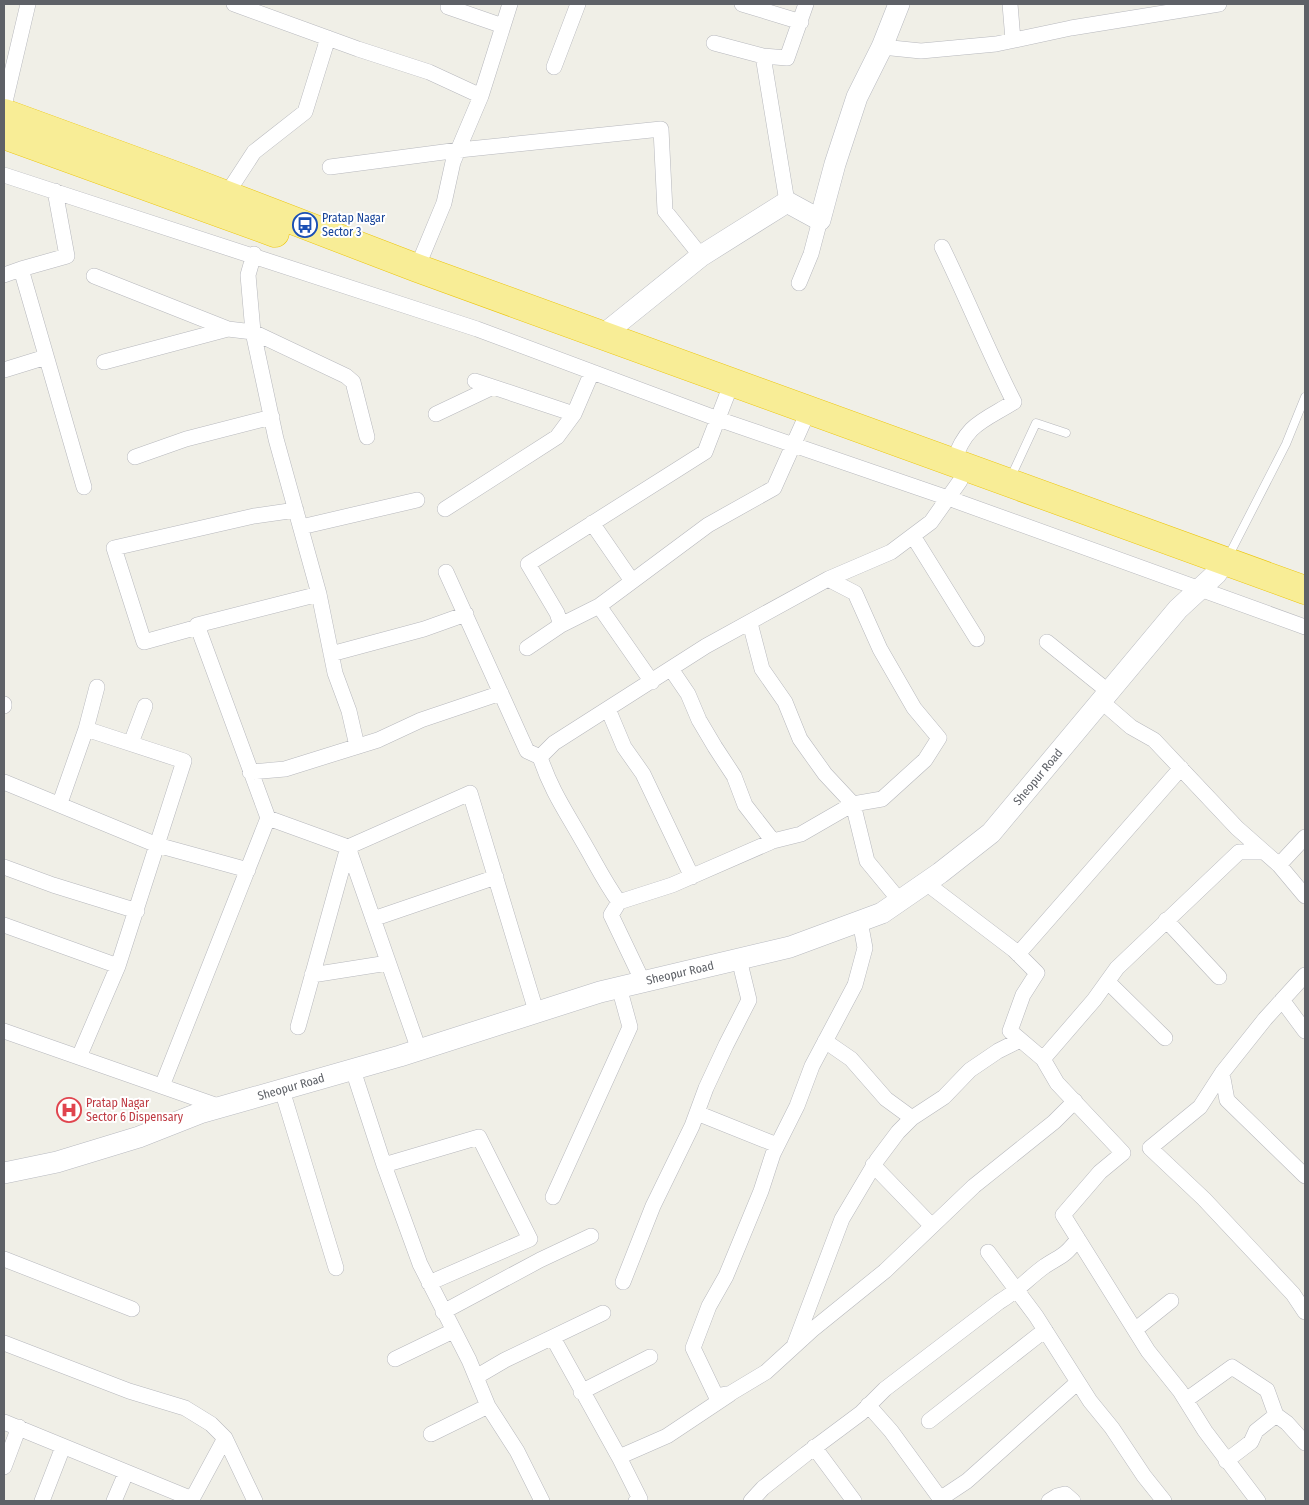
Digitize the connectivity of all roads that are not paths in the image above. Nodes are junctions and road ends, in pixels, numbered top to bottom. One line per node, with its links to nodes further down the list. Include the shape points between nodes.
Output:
1 (28, 4): 21 (street)
2 (234, 4): 14 (street)
3 (510, 4): 13 (street)
4 (578, 4): 19 (street)
5 (742, 4): 12 (street)
6 (806, 4): 12 (street)
7 (899, 4): 17 (street)
8 (1010, 4): 15 (street)
9 (1219, 4): 11 (street)
10 (445, 5): 13 (street)
11 (1197, 5): 15 (street)
12 (801, 22): 18 (street, via 787,58)
13 (502, 26): 20 (street)
14 (328, 38): 20 (street, via 429,72); 27 (street, via 305,112 254,152)
15 (1013, 40): 17 (street, via 921,51)
16 (714, 42): 18 (street)
17 (882, 47): 29 (street, via 857,96 834,164)
18 (763, 56): 28 (street)
19 (554, 67)
20 (481, 96): 23 (street)
21 (5, 100): 27 (highway)
22 (4, 135): 48 (highway)
23 (459, 150): 24 (street); 32 (street, via 661,128 665,211); 33 (street, via 444,203)
24 (330, 167)
25 (4, 175): 26 (street)
26 (55, 191): 31 (street); 34 (street, via 67,256)
27 (226, 195): 33 (highway)
28 (787, 202): 29 (street); 32 (street)
29 (820, 220): 37 (street)
30 (942, 247): 56 (street, via 1014,402 969,429 957,448)
31 (254, 254): 39 (street, via 248,275); 44 (street, via 478,328)
32 (701, 256): 40 (street)
33 (418, 268): 40 (highway)
34 (21, 269): 35 (street); 41 (street)
35 (4, 275)
36 (94, 276): 38 (street)
37 (799, 283)
38 (228, 329): 39 (street); 42 (street)
39 (253, 332): 51 (street); 54 (street, via 353,382)
40 (603, 335): 56 (highway)
41 (46, 357): 43 (street); 58 (street)
42 (104, 362)
43 (4, 370)
44 (592, 372): 48 (street); 50 (street)
45 (475, 381): 46 (street)
46 (493, 387): 49 (street); 50 (street)
47 (1305, 397): 66 (lane, via 1286,444)
48 (723, 407): 52 (highway); 62 (street, via 705,452)
49 (436, 414)
50 (574, 414): 60 (street, via 557,437)
51 (272, 417): 55 (street, via 186,439); 61 (street)
52 (798, 434): 56 (highway); 68 (street, via 774,488 708,525)
53 (1066, 434): 57 (lane, via 1036,422)
54 (366, 437)
55 (135, 457)
56 (953, 480): 57 (highway); 64 (street, via 931,522); 66 (highway)
57 (1008, 483): 66 (highway)
58 (84, 486)
59 (417, 500): 63 (street)
60 (445, 509)
61 (296, 510): 63 (street); 76 (street, via 254,516 114,548 144,642)
62 (592, 524): 68 (street); 75 (street, via 528,564)
63 (301, 527): 70 (street)
64 (913, 536): 67 (street, via 891,552); 78 (street)
65 (446, 572): 73 (street)
66 (1213, 575): 69 (highway); 72 (highway); 77 (street); 86 (street, Sheopur Road, via 1178,609)
67 (828, 579): 74 (street); 97 (street, via 855,594 880,648 914,708 939,738 925,760 882,798)
68 (632, 581): 71 (street)
69 (1305, 590)
70 (319, 594): 76 (street); 81 (street)
71 (599, 606): 75 (street); 83 (street)
72 (1305, 607)
73 (466, 614): 81 (street); 85 (street)
74 (750, 623): 82 (street); 97 (street, via 762,669 785,702 800,739 825,774)
75 (561, 625): 80 (street)
76 (198, 627): 94 (street)
77 (1305, 627)
78 (977, 639)
79 (1047, 642): 86 (street)
80 (527, 648)
81 (331, 654): 91 (street)
82 (671, 669): 83 (street); 100 (street, via 734,776 745,805)
83 (652, 682): 88 (street)
84 (97, 687): 89 (street)
85 (501, 692): 91 (street); 92 (street, via 527,751)
86 (1105, 696): 93 (street, via 1131,727 1154,740); 109 (street, Sheopur Road, via 991,833)
87 (144, 706): 90 (street)
88 (608, 709): 92 (street, via 554,743); 108 (street, via 624,747 642,774)
89 (86, 729): 90 (street); 96 (street)
90 (131, 743): 101 (street, via 184,761)
91 (357, 746): 94 (street, via 285,769)
92 (540, 757): 112 (street, via 551,788 598,873)
93 (1181, 768): 103 (street); 118 (street)
94 (250, 772): 98 (street)
95 (4, 782): 96 (street)
96 (60, 804): 101 (street)
97 (854, 804): 100 (street, via 801,834); 111 (street, via 867,861)
98 (268, 818): 102 (street); 106 (street)
99 (1305, 837): 104 (street)
100 (774, 841): 108 (street)
101 (158, 844): 106 (street); 113 (street)
102 (348, 847): 107 (street, via 470,793); 114 (street); 122 (street)
103 (1262, 852): 104 (street); 115 (street, via 1239,852)
104 (1279, 865): 110 (street)
105 (4, 867): 113 (street)
106 (248, 870): 141 (street)
107 (496, 877): 114 (street); 129 (street)
108 (692, 877): 112 (street)
109 (926, 883): 111 (street, Sheopur Road); 118 (street)
110 (1305, 896)
111 (900, 901): 116 (street, Sheopur Road, via 882,913)
112 (619, 902): 125 (street, via 611,915)
113 (137, 911): 121 (street)
114 (374, 919): 120 (street)
115 (1166, 920): 124 (street); 126 (street, via 1117,968)
116 (860, 921): 119 (street, Sheopur Road, via 790,946); 135 (street, via 865,948 855,986)
117 (4, 925): 121 (street)
118 (1018, 954): 134 (street, via 1037,972 1023,995 1010,1030)
119 (739, 959): 125 (street, Sheopur Road); 145 (street, via 749,1000)
120 (388, 963): 122 (street); 136 (street)
121 (118, 966): 137 (street)
122 (312, 975): 130 (street)
123 (1305, 975): 128 (street)
124 (1219, 977)
125 (642, 982): 127 (street, Sheopur Road)
126 (1108, 982): 133 (street); 138 (street)
127 (619, 988): 129 (street, Sheopur Road); 152 (street, via 630,1027)
128 (1282, 1000): 132 (street); 140 (street)
129 (536, 1011): 136 (street, Sheopur Road)
130 (298, 1027)
131 (4, 1031): 137 (street)
132 (1305, 1031)
133 (1165, 1038)
134 (1020, 1040): 138 (street); 146 (street, via 970,1070 944,1098)
135 (825, 1041): 146 (street, via 851,1059 886,1099); 147 (street)
136 (418, 1050): 139 (street, Sheopur Road)
137 (79, 1057): 141 (street)
138 (1044, 1059): 143 (street, via 1057,1083)
139 (353, 1070): 142 (street, Sheopur Road); 148 (street)
140 (1222, 1073): 151 (street, via 1227,1100); 165 (street, via 1200,1107 1150,1148 1204,1199 1294,1294)
141 (162, 1086): 144 (street)
142 (282, 1090): 144 (street, Sheopur Road); 158 (street)
143 (1075, 1101): 153 (street); 155 (street, via 1123,1153 1100,1172 1063,1215)
144 (221, 1107): 150 (street, Sheopur Road, via 57,1162)
145 (697, 1113): 147 (street); 159 (street, via 653,1206)
146 (912, 1118): 149 (street)
147 (777, 1145): 178 (street, via 726,1276 709,1306 693,1348 716,1396)
148 (384, 1165): 160 (street); 160 (street, via 479,1137 530,1239)
149 (873, 1165): 153 (street); 172 (street, via 842,1219)
150 (4, 1173)
151 (1305, 1176)
152 (553, 1197)
153 (931, 1225): 172 (street, via 885,1271)
154 (591, 1236): 164 (street)
155 (1078, 1239): 161 (street, via 1065,1256 1045,1266); 167 (street)
156 (988, 1252): 161 (street)
157 (4, 1259): 163 (street)
158 (336, 1268)
159 (623, 1282)
160 (429, 1283): 164 (street)
161 (1017, 1292): 168 (street); 180 (street, via 999,1302)
162 (1171, 1301): 167 (street)
163 (132, 1309)
164 (443, 1312): 169 (street)
165 (1305, 1312)
166 (603, 1313): 170 (street)
167 (1136, 1329): 179 (street)
168 (1045, 1330): 176 (street); 183 (street)
169 (453, 1331): 173 (street); 175 (street)
170 (553, 1338): 175 (street); 177 (street)
171 (4, 1342): 187 (street, via 129,1391 185,1408)
172 (793, 1348): 178 (street, via 766,1372)
173 (395, 1358)
174 (650, 1358): 177 (street)
175 (476, 1377): 181 (street)
176 (1078, 1382): 196 (street, via 967,1481); 206 (street)
177 (581, 1392): 191 (street)
178 (731, 1393): 191 (street, via 667,1436)
179 (1186, 1400): 182 (street, via 1232,1367 1267,1390); 192 (street)
180 (868, 1405): 190 (street); 196 (street)
181 (488, 1406): 186 (street); 200 (street, via 517,1451)
182 (1276, 1415): 188 (street); 192 (street, via 1256,1431 1251,1442)
183 (928, 1421)
184 (4, 1422): 185 (street)
185 (19, 1427): 189 (street); 193 (street)
186 (432, 1434)
187 (226, 1438): 195 (street); 199 (street)
188 (1305, 1443)
189 (63, 1447): 194 (street); 197 (street)
190 (814, 1447): 202 (street); 203 (street)
191 (619, 1457): 201 (street, via 640,1499)
192 (1226, 1461): 207 (street)
193 (4, 1467)
194 (126, 1473): 195 (street); 198 (street)
195 (191, 1500)
196 (941, 1500)
197 (42, 1501)
198 (114, 1501)
199 (255, 1501)
200 (542, 1501)
201 (636, 1501)
202 (751, 1501)
203 (854, 1501)
204 (1050, 1501): 205 (street, via 1065,1494)
205 (1073, 1501)
206 (1164, 1501)
207 (1258, 1501)

